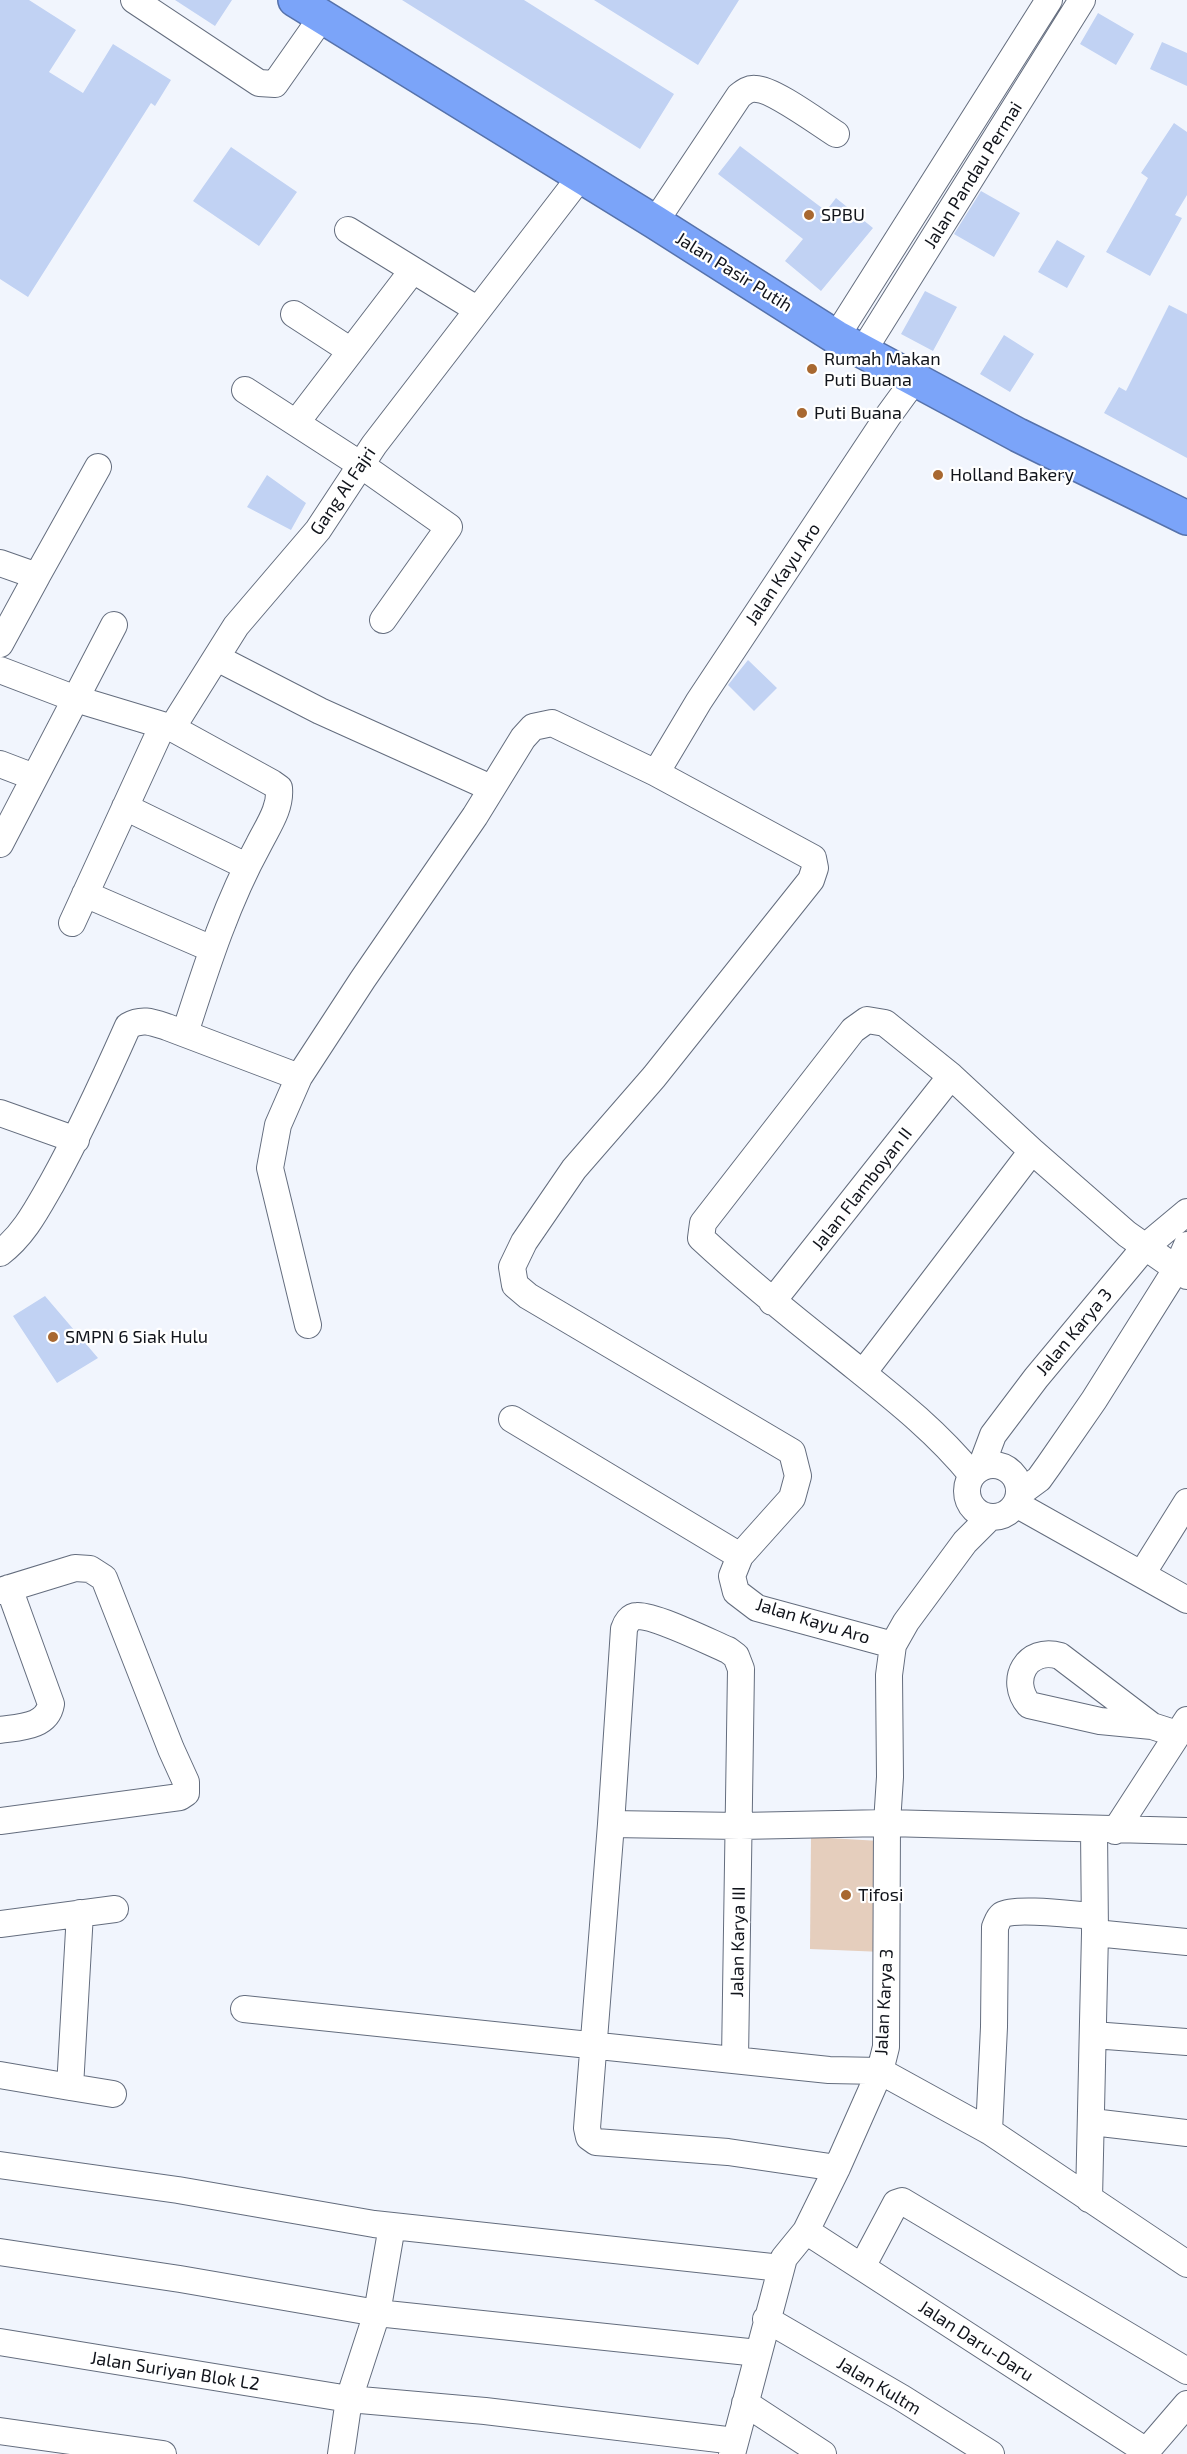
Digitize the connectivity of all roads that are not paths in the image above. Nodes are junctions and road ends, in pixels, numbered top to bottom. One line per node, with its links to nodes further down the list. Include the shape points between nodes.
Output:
1 (134, 0): 4 (street, via 267,84 275,84)
2 (1049, 0): 12 (street, Jalan Pandau Permai)
3 (1082, 0): 12 (street, Jalan Pandau Permai)
4 (309, 8): 6 (highway, Jalan Pasir Putih)
5 (836, 134): 7 (street, via 771,93 746,91)
6 (581, 176): 7 (highway, Jalan Pasir Putih); 10 (street, Gang Al Fajri)
7 (655, 222): 12 (highway, Jalan Pasir Putih)
8 (348, 230): 9 (street)
9 (413, 270): 10 (street); 13 (street)
10 (478, 310): 17 (street, Gang Al Fajri)
11 (294, 314): 13 (street)
12 (849, 344): 14 (highway, Jalan Pasir Putih)
13 (351, 351): 16 (street)
14 (915, 379): 19 (highway, Jalan Pasir Putih); 30 (street, Jalan Kayu Aro, via 699,701)
15 (245, 390): 16 (street)
16 (296, 423): 17 (street)
17 (361, 465): 22 (street, via 449,527); 25 (street, Gang Al Fajri, via 318,530 236,626)
18 (98, 467): 21 (street)
19 (1187, 518)
20 (0, 563): 21 (street)
21 (37, 576): 24 (street)
22 (383, 620)
23 (114, 625): 27 (street)
24 (0, 644)
25 (217, 658): 28 (street, Gang Al Fajri); 32 (street, via 320,711)
26 (0, 670): 27 (street)
27 (76, 699): 28 (street); 31 (street)
28 (167, 728): 33 (street, Gang Al Fajri); 35 (street, via 279,788 276,810)
29 (0, 764): 31 (street)
30 (656, 773): 32 (street, via 552,723 533,727); 59 (street, via 813,858 814,873 654,1077 574,1169 524,1242 512,1267 515,1285 528,1296 792,1452 798,1476 792,1498)
31 (34, 777): 34 (street)
32 (491, 788): 41 (street)
33 (125, 807): 35 (street); 36 (street, Gang Al Fajri)
34 (0, 844)
35 (246, 866): 38 (street)
36 (85, 894): 37 (street, Gang Al Fajri); 38 (street)
37 (72, 923)
38 (212, 949): 39 (street)
39 (185, 1033): 41 (street); 43 (street, via 140,1020 128,1026)
40 (951, 1076): 44 (street); 49 (street, Jalan Flamboyan II); 49 (street, via 885,1023 867,1020 853,1030 703,1223 701,1238)
41 (299, 1077): 50 (street, via 278,1125 270,1168)
42 (0, 1113): 43 (street)
43 (76, 1140): 47 (street, via 32,1219)
44 (1032, 1151): 46 (street); 51 (street)
45 (1187, 1212): 46 (street, Jalan Karya 3)
46 (1145, 1247): 48 (street); 53 (street, Jalan Karya 3, via 1036,1378 993,1435)
47 (0, 1253)
48 (1184, 1263): 54 (street, Jalan Karya 3, via 1049,1466)
49 (772, 1302): 51 (street)
50 (308, 1325)
51 (862, 1373): 53 (street)
52 (512, 1419): 59 (street)
53 (976, 1471): 54 (street, via 989,1464 1005,1467 1016,1478); 55 (street, Jalan Karya 3, via 967,1488)
54 (1018, 1498): 57 (street, Jalan Karya 3, via 1005,1514); 60 (street)
55 (969, 1501): 57 (street, via 978,1512); 58 (street, Jalan Karya 3)
56 (1187, 1502): 60 (street)
57 (990, 1517): 58 (street, Jalan Karya 3)
58 (965, 1542): 63 (street, Jalan Karya 3, via 906,1622)
59 (740, 1556): 63 (street, Jalan Kayu Aro, via 732,1576 735,1592 757,1608)
60 (1142, 1574): 62 (street)
61 (4, 1590): 66 (street, via 51,1704 43,1720); 67 (street, via 75,1568 90,1569 104,1578 186,1782 186,1793 180,1797)
62 (1187, 1600)
63 (894, 1645): 68 (street, Jalan Karya 3, via 889,1674)
64 (1152, 1726): 64 (street, via 1060,1656 1050,1653 1028,1660 1022,1672 1020,1690 1029,1705 1100,1721); 65 (street)
65 (1182, 1727): 71 (street)
66 (0, 1730)
67 (0, 1821)
68 (887, 1823): 70 (street); 71 (street); 83 (street, Jalan Karya 3, via 886,2047)
69 (611, 1824): 70 (street); 70 (street, Jalan Karya III, via 624,1629 637,1616 667,1624 728,1650 739,1660); 81 (street)
70 (740, 1826): 82 (street, Jalan Karya III)
71 (1104, 1830): 72 (street); 76 (street)
72 (1187, 1831)
73 (115, 1909): 74 (street)
74 (80, 1913): 75 (street); 85 (street)
75 (0, 1924)
76 (1094, 1924): 77 (street); 79 (street); 88 (street, via 1014,1913 999,1918 995,1927)
77 (1187, 1942)
78 (244, 2009): 81 (street)
79 (1093, 2035): 80 (street); 87 (street)
80 (1187, 2042)
81 (593, 2044): 82 (street); 91 (street, via 587,2128 589,2137 596,2142 728,2152)
82 (735, 2059): 83 (street, via 829,2070)
83 (880, 2071): 88 (street); 91 (street, Jalan Karya 3)
84 (0, 2075): 85 (street)
85 (70, 2087): 86 (street)
86 (113, 2094)
87 (1092, 2122): 89 (street); 92 (street)
88 (989, 2131): 92 (street)
89 (1187, 2133)
90 (0, 2165): 93 (street)
91 (837, 2168): 94 (street, Jalan Karya 3)
92 (1089, 2199): 96 (street)
93 (392, 2226): 98 (street); 99 (street)
94 (806, 2231): 97 (street, Jalan Daru-Daru); 98 (street, Jalan Karya 3, via 790,2249)
95 (0, 2252): 99 (street)
96 (1187, 2264)
97 (862, 2267): 103 (street, via 896,2203 902,2200); 109 (street, Jalan Daru-Daru)
98 (781, 2268): 100 (street, Jalan Karya 3)
99 (377, 2313): 102 (street); 104 (street)
100 (766, 2319): 102 (street, Jalan Karya 3); 113 (street, Jalan Kultm)
101 (0, 2342): 104 (street, Jalan Suriyan Blok L2)
102 (758, 2353): 105 (street, Jalan Karya 3)
103 (1187, 2372)
104 (350, 2399): 108 (street, Jalan Suriyan Blok L2, via 484,2411); 111 (street)
105 (745, 2403): 108 (street, Jalan Karya 3); 112 (street)
106 (1187, 2404): 109 (street)
107 (0, 2431): 110 (street)
108 (734, 2447)
109 (1145, 2453)
110 (163, 2454)
111 (341, 2454)
112 (823, 2454)
113 (991, 2454)

